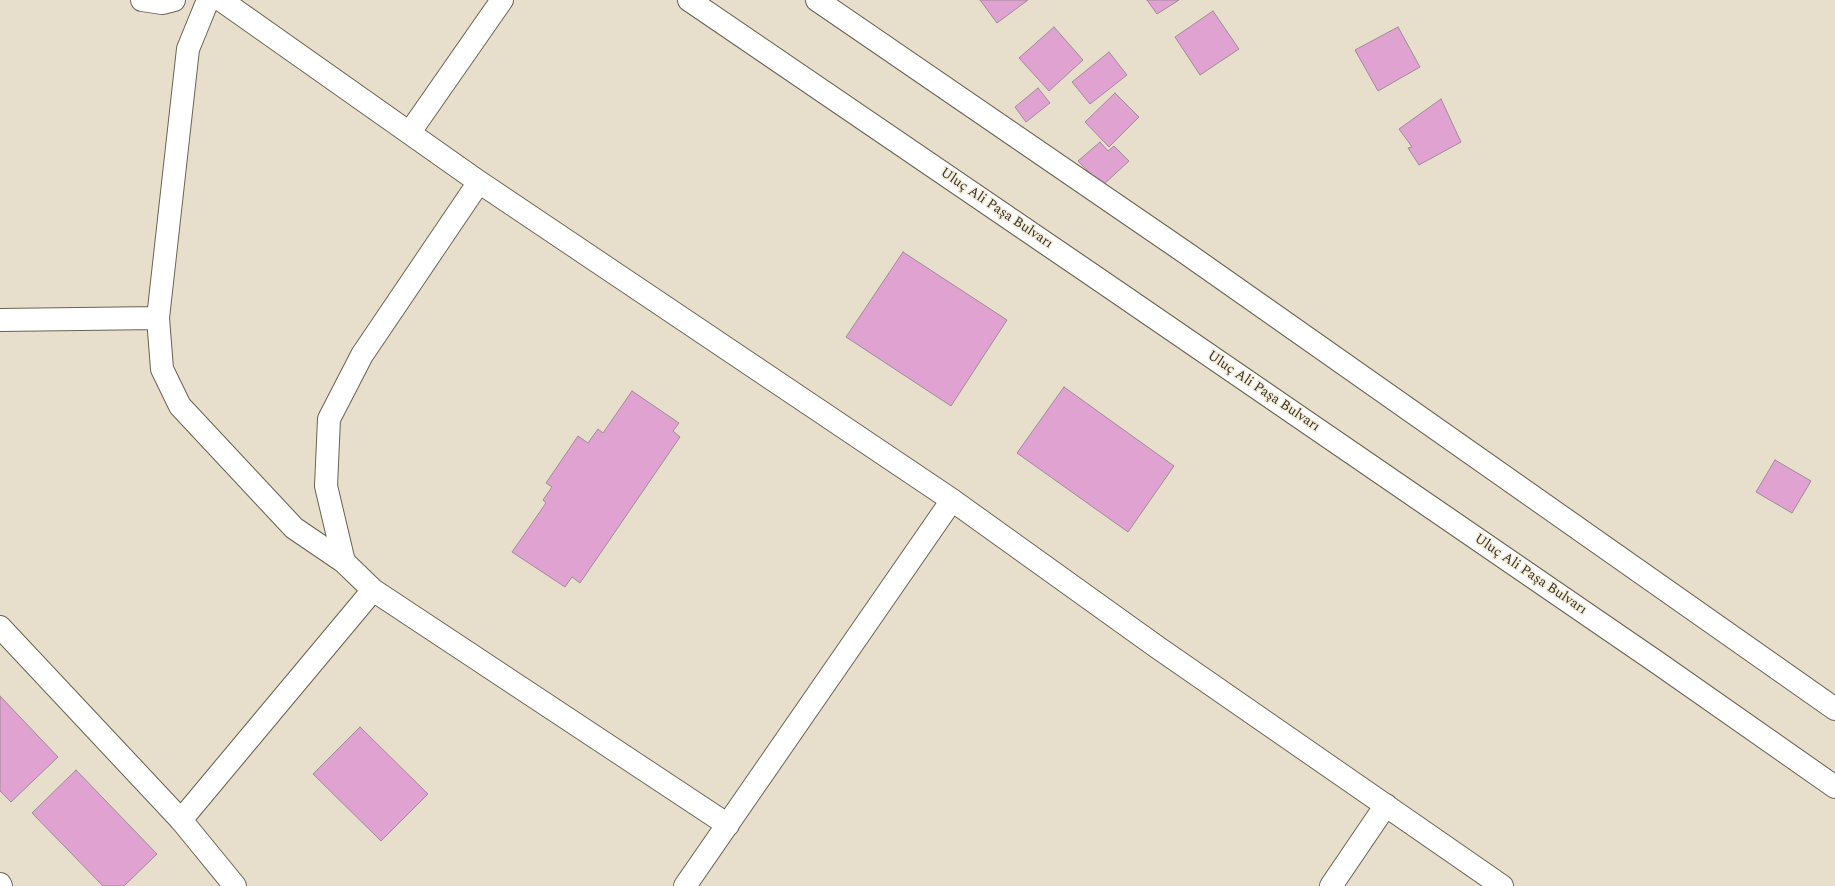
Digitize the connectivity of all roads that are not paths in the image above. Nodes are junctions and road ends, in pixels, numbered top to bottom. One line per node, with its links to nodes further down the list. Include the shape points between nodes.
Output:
1 (142, 0): 2 (street, via 162,3)
2 (174, 0)
3 (208, 0): 10 (street, via 188,49)
4 (221, 0): 8 (street)
5 (502, 0): 8 (street)
6 (689, 0): 17 (street, Uluç Ali Paşa Bulvarı, via 1182,336)
7 (817, 0): 16 (street, via 1186,253)
8 (410, 132): 9 (street)
9 (479, 182): 12 (street); 13 (street, via 362,355 328,418 326,486)
10 (158, 318): 11 (street); 13 (street, via 162,369 180,406 294,528)
11 (0, 320)
12 (952, 500): 18 (street, via 1157,647); 20 (street)
13 (344, 562): 14 (street)
14 (373, 590): 19 (street); 20 (street)
15 (0, 627): 19 (street)
16 (1835, 710)
17 (1835, 787)
18 (1386, 805): 23 (street); 24 (street)
19 (181, 820): 21 (street)
20 (728, 824): 22 (street)
21 (235, 886)
22 (685, 886)
23 (1331, 886)
24 (1502, 886)

